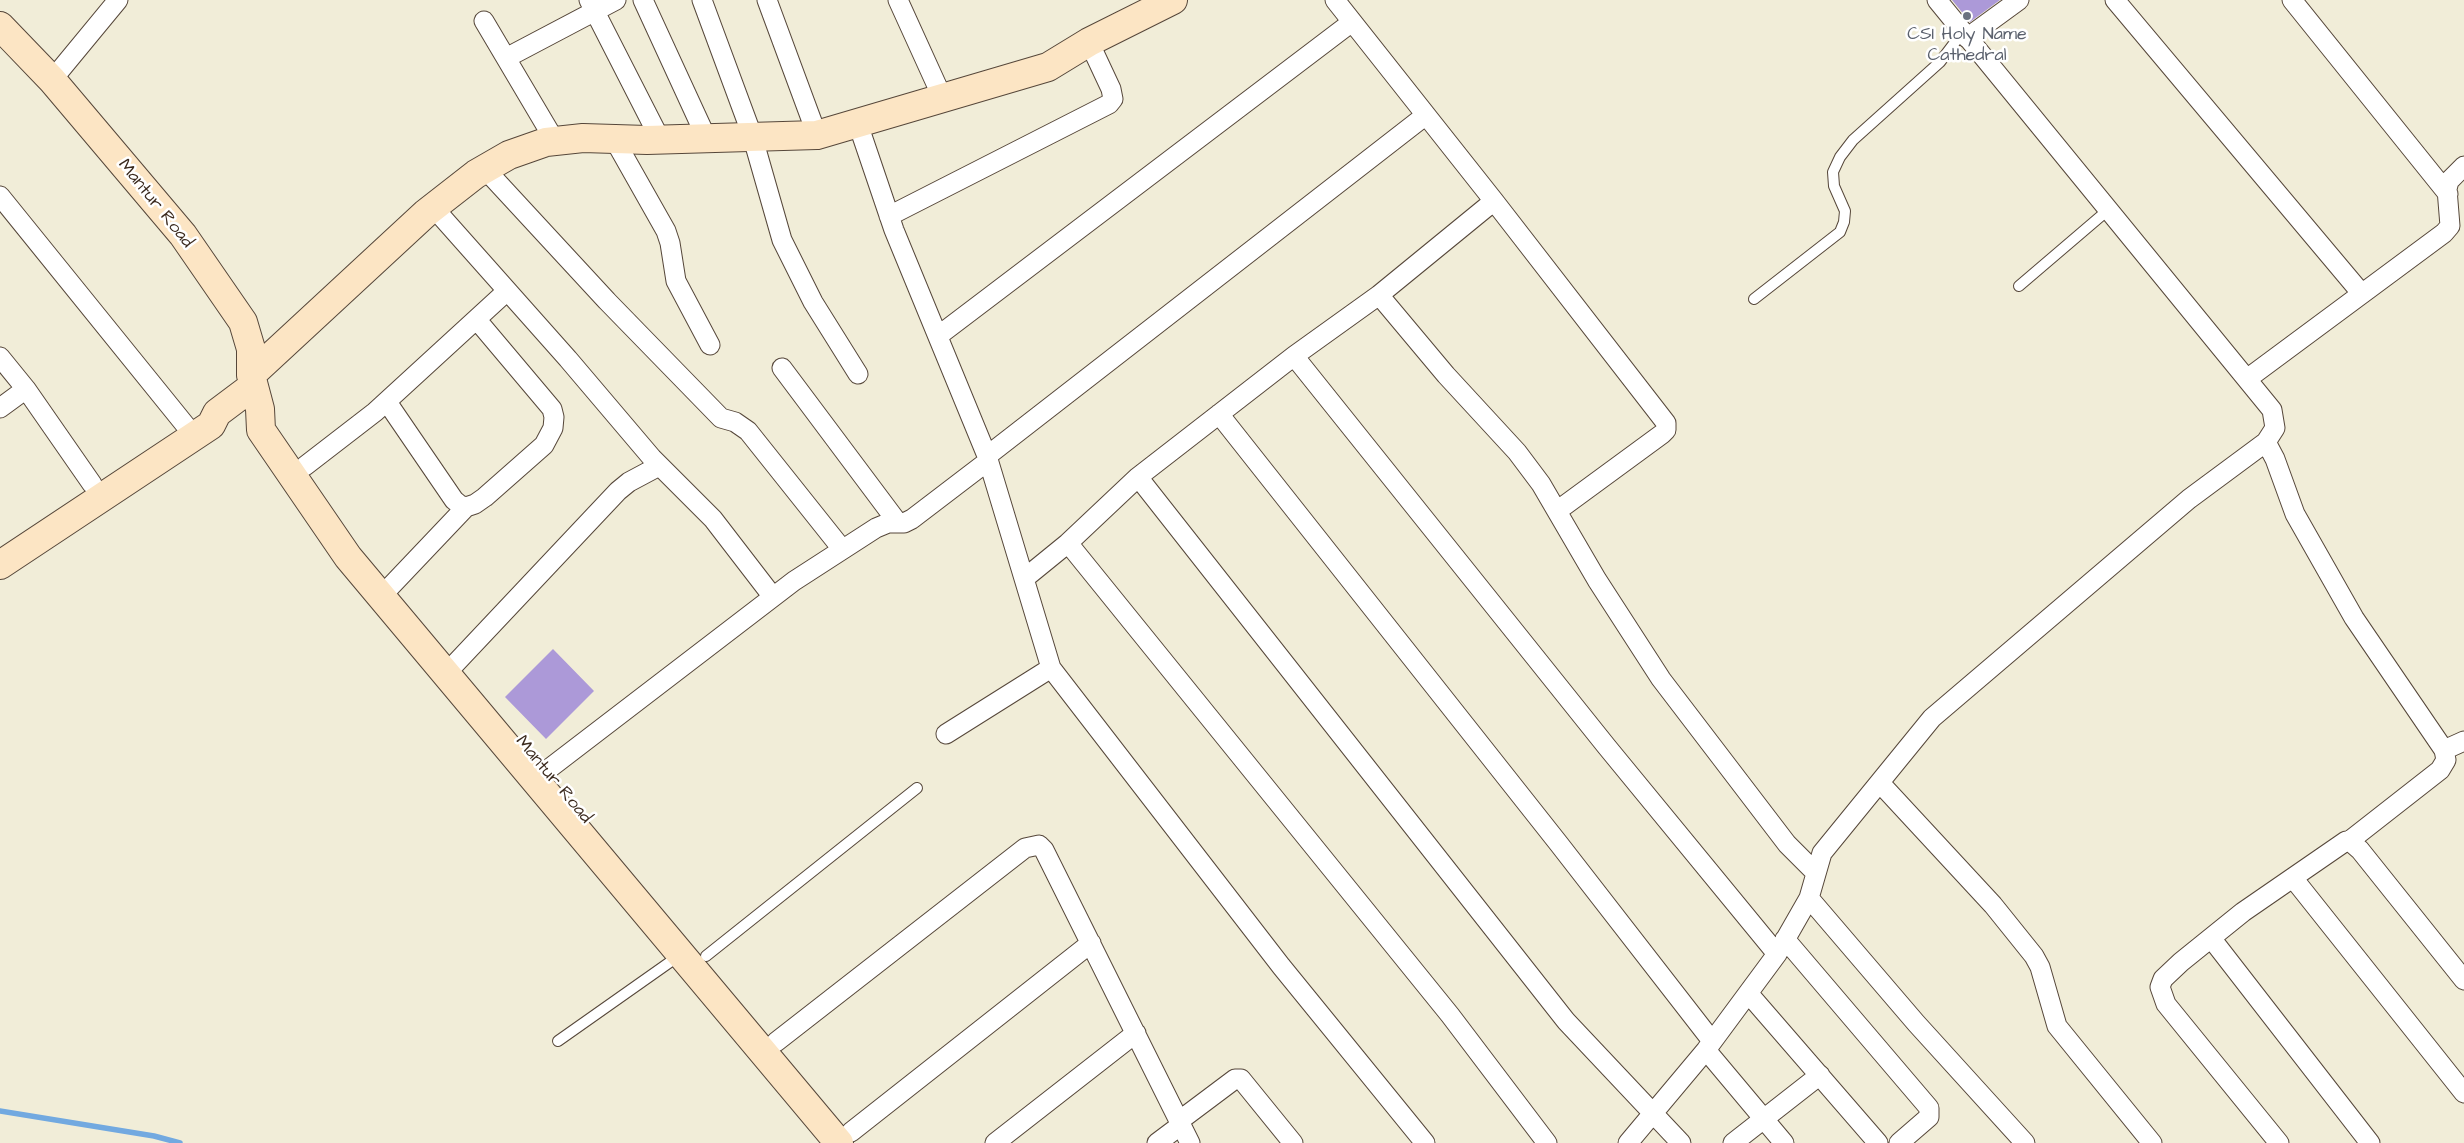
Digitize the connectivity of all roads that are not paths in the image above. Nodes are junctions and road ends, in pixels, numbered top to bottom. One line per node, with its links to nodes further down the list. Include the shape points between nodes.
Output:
1 (118, 0): 20 (street)
2 (616, 0): 13 (street)
3 (643, 0): 26 (street)
4 (702, 0): 24 (street)
5 (767, 0): 25 (street)
6 (898, 0): 21 (street)
7 (1173, 0): 18 (main road)
8 (1335, 0): 15 (street)
9 (1937, 0): 17 (street)
10 (2019, 0): 17 (street)
11 (2116, 0): 40 (street)
12 (2292, 0): 32 (street)
13 (592, 6): 19 (street); 28 (street)
14 (484, 21): 19 (street)
15 (1352, 22): 22 (street); 44 (street)
16 (0, 26): 20 (main road, Mantur Road)
17 (1965, 36): 36 (street); 42 (lane, via 1853,140 1840,157 1833,172 1834,186 1845,211 1840,232)
18 (1089, 42): 21 (main road, via 1048,66); 37 (street, via 1111,88 1113,99 1109,104)
19 (506, 58): 29 (street)
20 (52, 80): 52 (main road, Mantur Road, via 183,235 243,322)
21 (943, 99): 23 (main road)
22 (1426, 115): 34 (street); 59 (street)
23 (858, 124): 25 (main road); 37 (street)
24 (752, 135): 25 (main road); 26 (main road); 49 (street, via 782,240 813,302)
25 (816, 135)
26 (706, 138): 28 (main road)
27 (614, 139): 28 (main road); 29 (main road); 45 (street, via 666,231 676,281)
28 (660, 139)
29 (554, 141): 31 (main road, via 509,155)
30 (2464, 166): 32 (street, via 2449,181)
31 (485, 169): 35 (main road); 69 (street, via 606,301 721,418 748,431)
32 (2448, 194): 40 (street, via 2450,226 2444,233)
33 (0, 196): 57 (street)
34 (1494, 201): 41 (street); 65 (street, via 1666,423 1662,434)
35 (433, 207): 39 (street); 52 (main road)
36 (2108, 210): 38 (lane); 50 (street)
37 (889, 216): 44 (street)
38 (2019, 286)
39 (507, 291): 43 (street); 61 (street)
40 (2362, 294): 50 (street)
41 (1379, 295): 46 (street); 65 (street, via 1517,452)
42 (1754, 299)
43 (477, 320): 53 (street); 64 (street, via 547,401 554,417 553,428 544,445 485,497)
44 (938, 336): 59 (street)
45 (710, 345)
46 (1294, 356): 56 (street); 88 (street, via 1607,747)
47 (0, 357): 51 (street)
48 (782, 368): 66 (street)
49 (858, 374)
50 (2247, 379): 58 (street, via 2272,410 2275,428)
51 (26, 389): 54 (street); 63 (street)
52 (255, 390): 55 (main road); 60 (main road, Mantur Road); 89 (main road, Mantur Road, via 261,430 348,557 445,675)
53 (387, 402): 60 (street); 64 (street, via 454,500)
54 (0, 408)
55 (217, 413): 57 (main road, via 204,415); 70 (main road, via 211,425)
56 (1218, 414): 62 (street); 95 (street, via 1559,844)
57 (186, 426): 63 (main road)
58 (2266, 442): 78 (street, via 2276,459 2295,514 2354,618); 80 (street, via 2189,500 1932,718)
59 (987, 458): 66 (street, via 912,519); 71 (street)
60 (305, 466): 72 (main road, Mantur Road)
61 (659, 466): 73 (street, via 713,519); 74 (street, via 618,491)
62 (1138, 477): 67 (street); 98 (street, via 1566,1021)
63 (92, 484): 68 (main road)
64 (466, 507): 72 (street)
65 (1557, 511): 83 (street, via 1661,679 1787,844)
66 (898, 523): 69 (street, via 876,528)
67 (1068, 542): 71 (street); 107 (street, via 1450,1015)
68 (0, 544)
69 (842, 549): 73 (street)
70 (0, 566)
71 (1025, 578): 75 (street)
72 (390, 588): 74 (main road, Mantur Road)
73 (773, 597): 79 (street)
74 (454, 665): 79 (main road, Mantur Road)
75 (1051, 668): 76 (street); 106 (street, via 1281,966)
76 (946, 734)
77 (2464, 741): 78 (street)
78 (2444, 750): 82 (street, via 2446,760 2440,770)
79 (546, 771): 89 (main road, Mantur Road)
80 (1880, 783): 83 (street, via 1822,853); 115 (street, via 1994,905 2034,956 2057,1026)
81 (917, 788): 89 (lane)
82 (2348, 842): 84 (street, via 2340,844); 90 (street, via 2360,850)
83 (1816, 873): 85 (street)
84 (2293, 878): 86 (street); 97 (street)
85 (1809, 898): 88 (street); 114 (street)
86 (2211, 938): 116 (street, via 2181,962 2160,987 2166,1004); 117 (street)
87 (1091, 943): 92 (street); 94 (street, via 1044,850 1039,844 1031,845); 101 (street)
88 (1781, 947): 91 (street); 113 (street, via 1929,1108 1929,1117)
89 (694, 955): 93 (lane); 94 (main road, Mantur Road); 101 (main road, Mantur Road)
90 (2464, 980)
91 (1748, 993): 95 (street); 96 (street)
92 (1136, 1033): 100 (street); 102 (street)
93 (558, 1041)
94 (776, 1042): 101 (main road, Mantur Road)
95 (1709, 1046): 98 (street); 99 (street)
96 (1820, 1075): 99 (street); 112 (street)
97 (2464, 1093)
98 (1654, 1113): 108 (street); 109 (street)
99 (1764, 1119): 110 (street); 111 (street)
100 (1180, 1123): 103 (street); 104 (street); 105 (street, via 1236,1079 1241,1079)
101 (850, 1139)
102 (995, 1143)
103 (1157, 1143)
104 (1190, 1143)
105 (1293, 1143)
106 (1425, 1143)
107 (1547, 1143)
108 (1628, 1143)
109 (1681, 1143)
110 (1733, 1143)
111 (1784, 1143)
112 (1878, 1143)
113 (1899, 1143)
114 (2025, 1143)
115 (2152, 1143)
116 (2279, 1143)
117 (2370, 1143)

